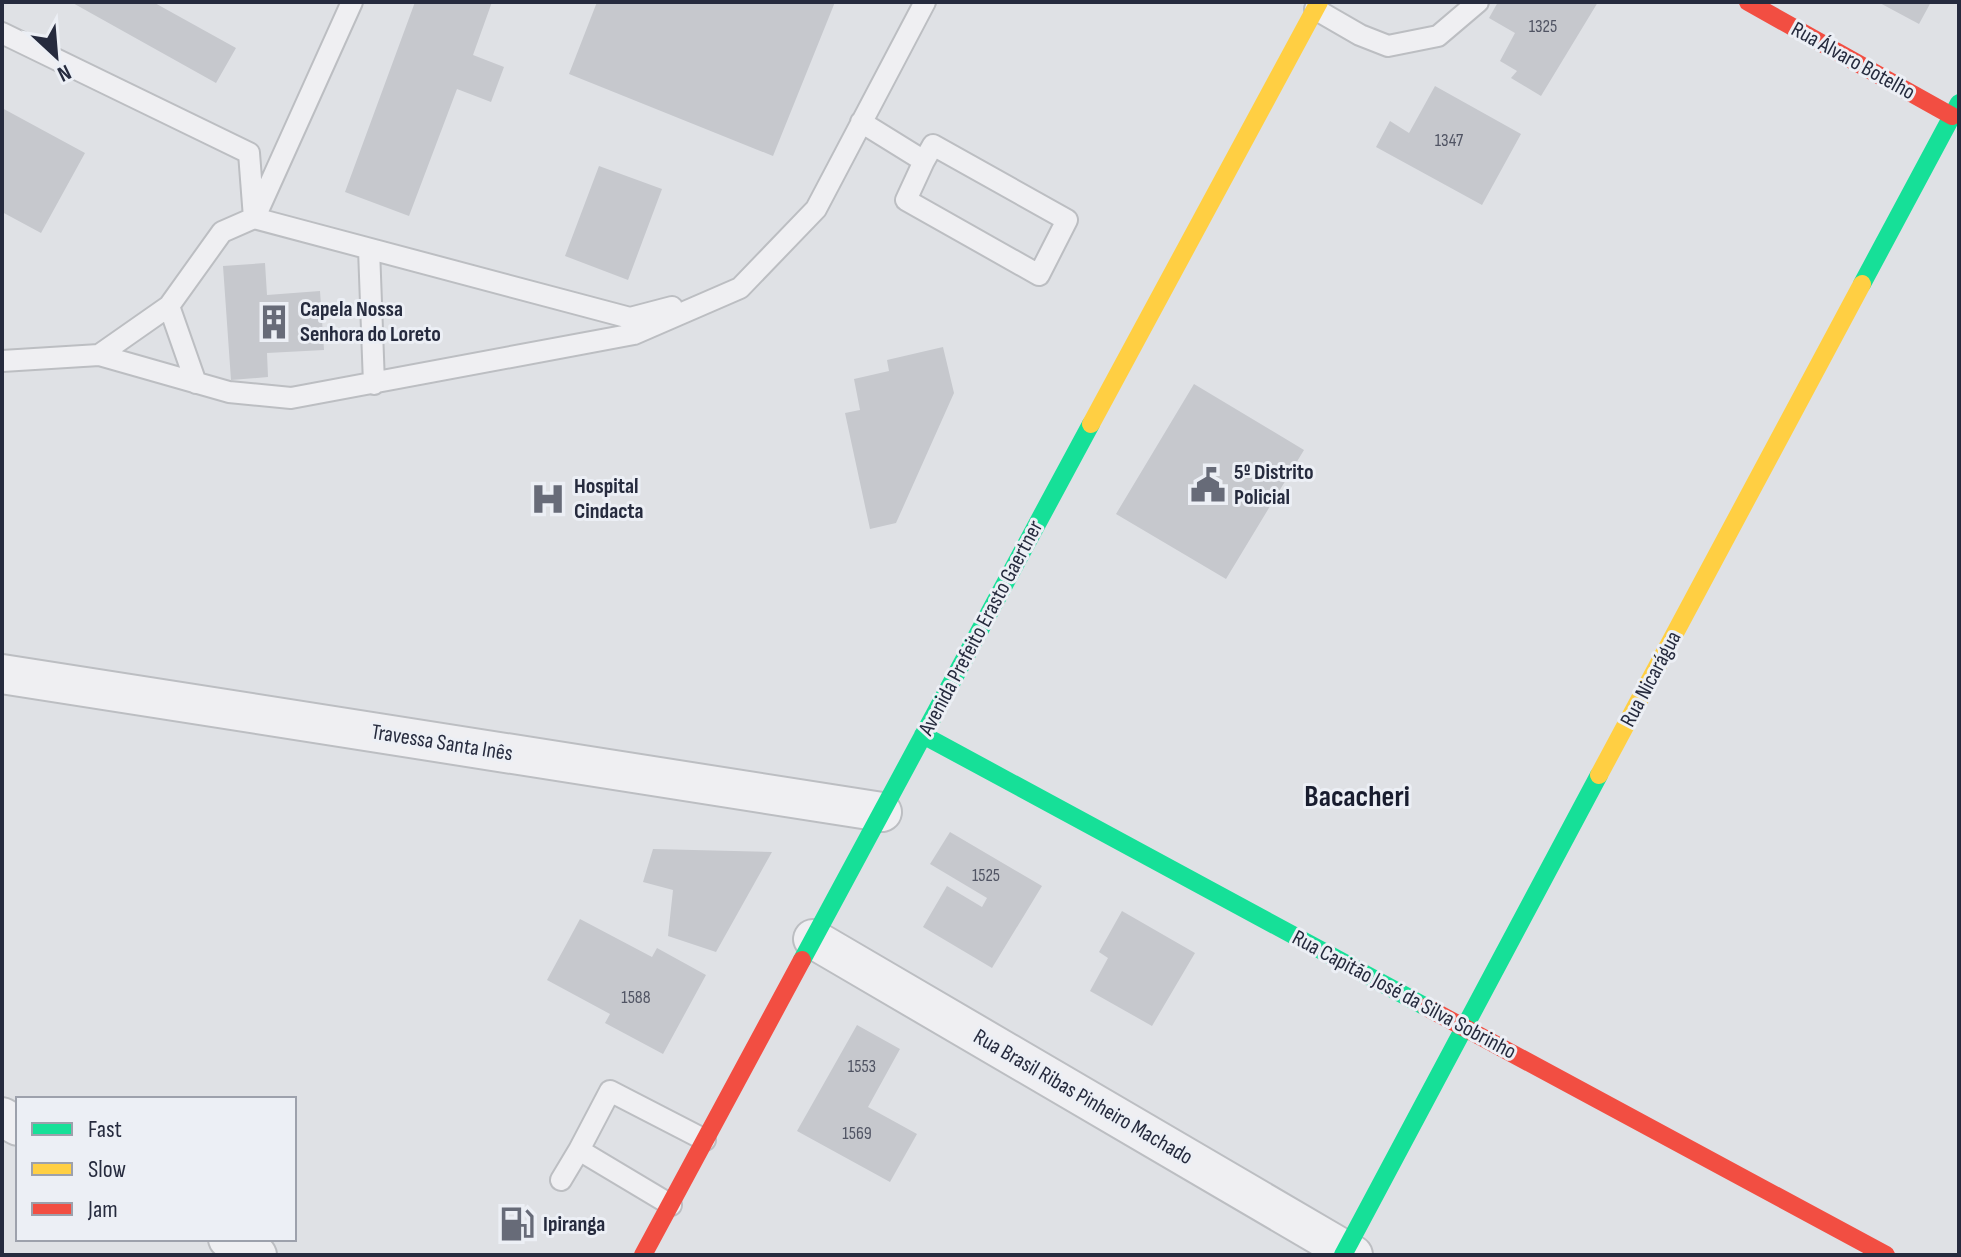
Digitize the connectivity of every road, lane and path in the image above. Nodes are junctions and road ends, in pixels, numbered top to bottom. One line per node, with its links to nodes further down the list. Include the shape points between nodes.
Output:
1 (352, 2): 10 (lane)
2 (925, 2): 8 (lane)
3 (1478, 2): 5 (lane, via 1438,36 1388,46 1360,35)
4 (1748, 2): 7 (main road, Rua Álvaro Botelho)
5 (1317, 6): 19 (main road, Avenida Prefeito Erasto Gaertner)
6 (2, 33): 10 (lane, via 249,153)
7 (1957, 113): 22 (main road, Rua Nicarágua)
8 (861, 122): 9 (lane); 12 (lane, via 816,209)
9 (924, 161): 9 (lane, via 933,145 1067,220 1039,275 906,200)
10 (254, 218): 11 (lane); 13 (lane, via 222,232)
11 (369, 249): 12 (lane, via 630,318); 17 (lane)
12 (740, 288): 17 (lane, via 634,334)
13 (169, 306): 14 (lane); 16 (lane)
14 (99, 355): 15 (lane); 16 (lane)
15 (2, 361)
16 (196, 383): 17 (lane, via 291,398)
17 (374, 384)
18 (2, 674): 20 (street, Travessa Santa Inês)
19 (923, 735): 20 (main road, Avenida Prefeito Erasto Gaertner); 22 (main road, Rua Capitão José da Silva Sobrinho)
20 (882, 812): 21 (main road, Avenida Prefeito Erasto Gaertner)
21 (813, 939): 23 (main road, Avenida Prefeito Erasto Gaertner); 28 (street, Rua Brasil Ribas Pinheiro Machado)
22 (1464, 1028): 28 (main road, Rua Nicarágua); 31 (main road, Rua Capitão José da Silva Sobrinho)
23 (705, 1140): 24 (lane, via 610,1091); 26 (main road, Avenida Prefeito Erasto Gaertner)
24 (579, 1150): 25 (lane); 26 (lane)
25 (561, 1180)
26 (671, 1205): 30 (main road, Avenida Prefeito Erasto Gaertner)
27 (232, 1241): 29 (street)
28 (1347, 1254)
29 (257, 1255)
30 (643, 1255)
31 (1886, 1255)

